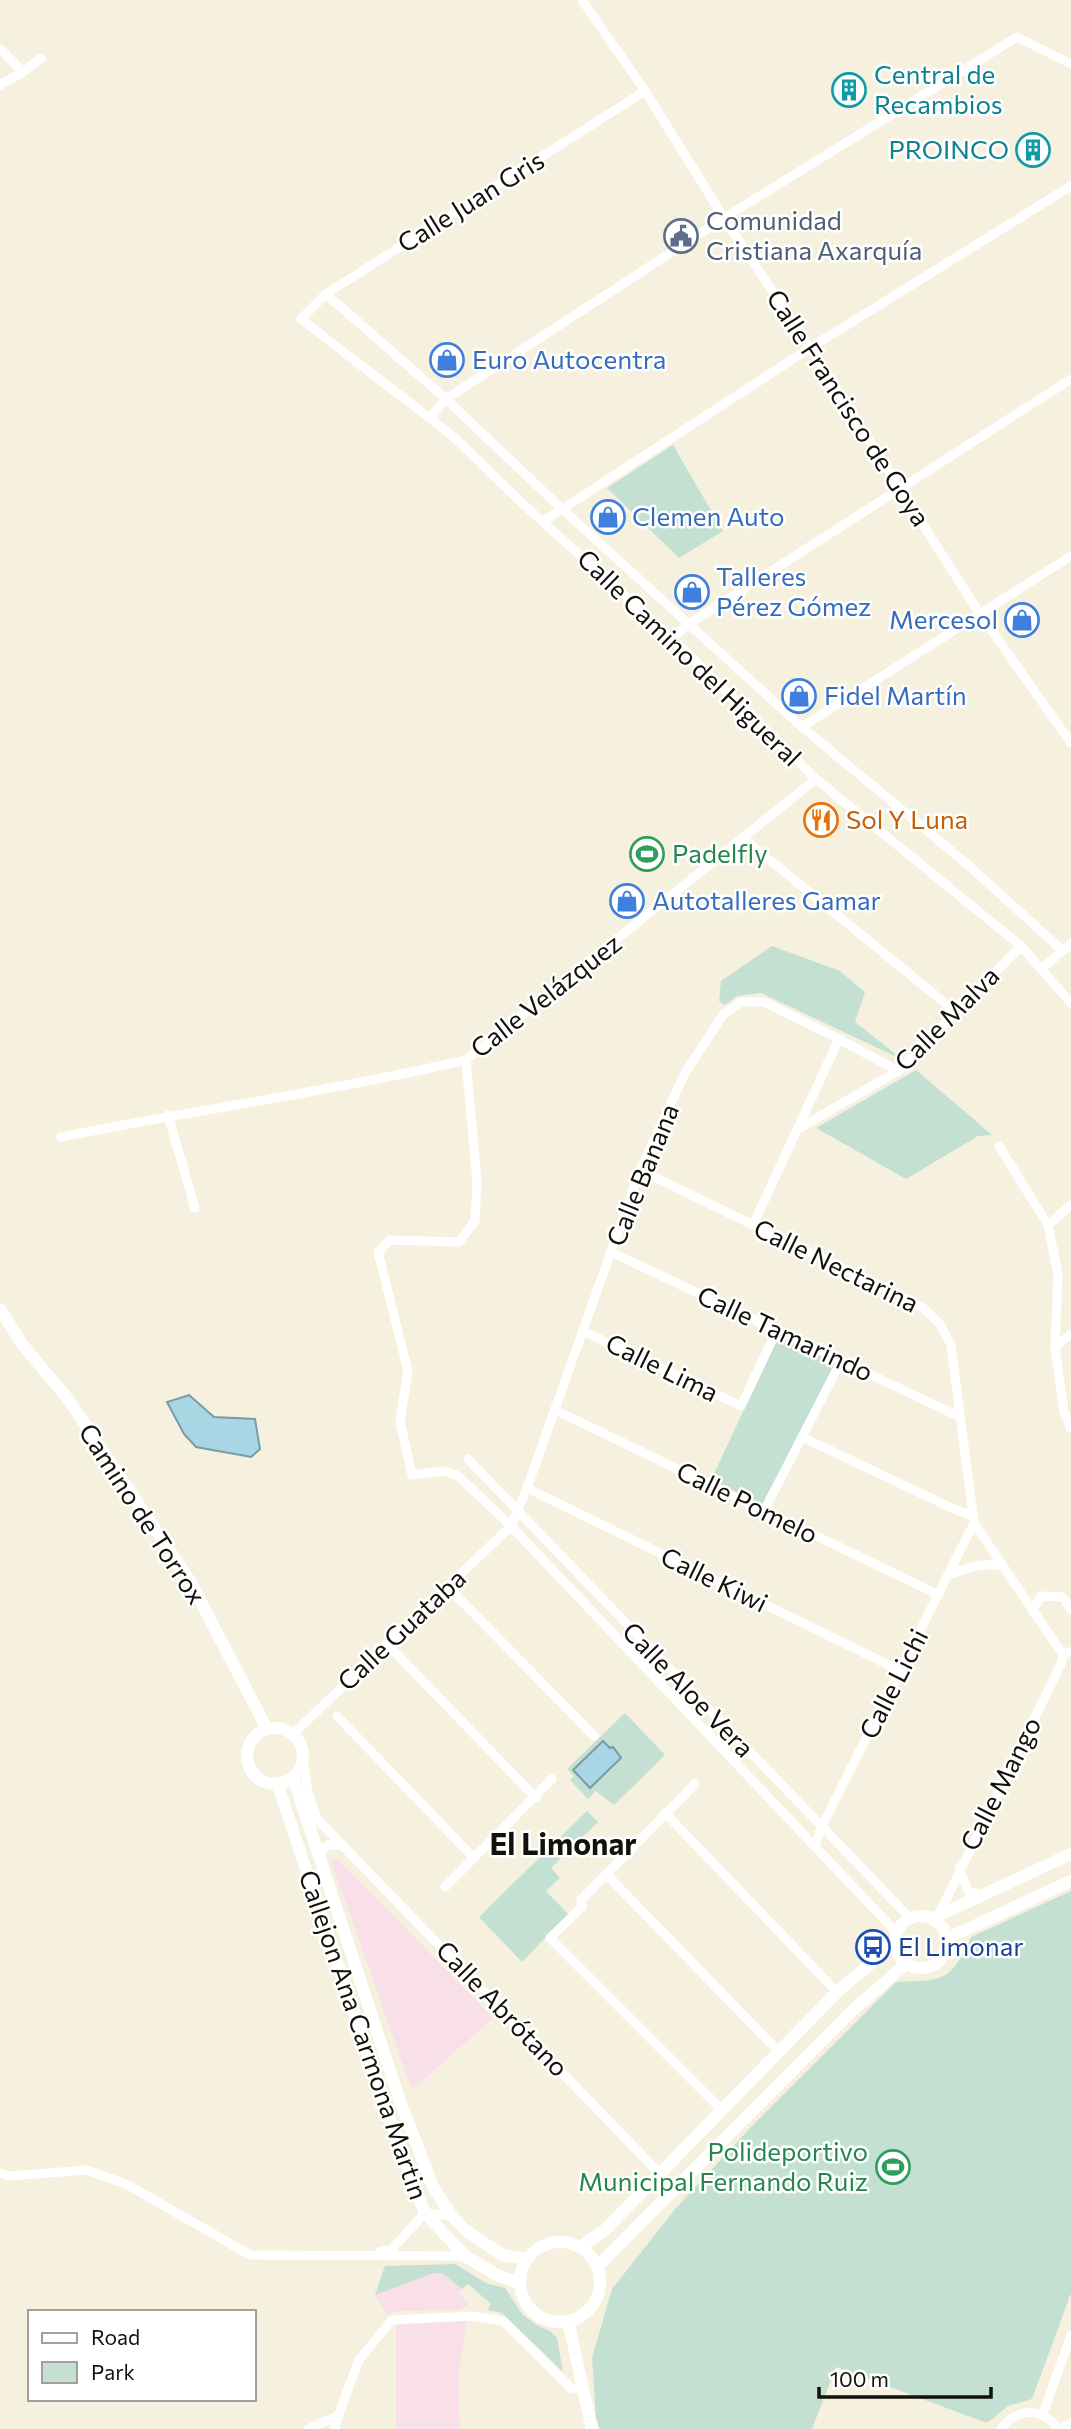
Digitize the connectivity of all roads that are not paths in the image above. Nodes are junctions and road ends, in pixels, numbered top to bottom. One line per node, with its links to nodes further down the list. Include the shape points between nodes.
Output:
1 (582, 0): 7 (street, Calle Francisco de Goya)
2 (0, 49): 5 (street)
3 (41, 58): 5 (street)
4 (1071, 65): 9 (street, via 1017,37)
5 (23, 72): 6 (street)
6 (0, 85)
7 (645, 91): 9 (street, Calle Francisco de Goya); 10 (street, Calle Juan Gris)
8 (1071, 186): 12 (street)
9 (724, 218): 12 (street, Calle Francisco de Goya); 14 (street)
10 (326, 294): 11 (street, Calle Juan Gris); 14 (street, Calle Camino del Higueral)
11 (301, 318): 15 (street, Calle Camino del Higueral)
12 (810, 348): 16 (street, Calle Francisco de Goya); 17 (street)
13 (1071, 379): 16 (street)
14 (446, 399): 15 (street); 17 (street, Calle Camino del Higueral)
15 (430, 418): 18 (street, Calle Camino del Higueral)
16 (901, 489): 20 (street, Calle Francisco de Goya); 21 (street)
17 (562, 509): 18 (street); 21 (street, Calle Camino del Higueral)
18 (544, 521): 22 (street, Calle Camino del Higueral)
19 (1071, 556): 20 (street)
20 (980, 614): 23 (street); 24 (street, Calle Francisco de Goya)
21 (689, 624): 22 (street); 23 (street, Calle Camino del Higueral)
22 (672, 638): 25 (street, Calle Camino del Higueral)
23 (802, 727): 29 (street, Calle Camino del Higueral)
24 (1071, 743)
25 (816, 779): 26 (street, Calle Velázquez); 28 (street, Calle Camino del Higueral)
26 (744, 839): 32 (street); 34 (street, Calle Velázquez)
27 (1071, 944): 29 (street)
28 (1021, 946): 30 (street, Calle Camino del Higueral); 32 (street, Calle Malva)
29 (1063, 951): 30 (street)
30 (1041, 969): 31 (street, Calle Camino del Higueral)
31 (1071, 1003)
32 (956, 1012): 35 (street, Calle Malva)
33 (839, 1039): 35 (street, Calle Banana); 37 (street); 40 (street, Calle Banana, via 765,1002 741,1002 723,1016 685,1073)
34 (466, 1060): 36 (street, Calle Velázquez); 61 (street, Calle Aloe Vera, via 477,1181 475,1221 459,1242 390,1240 378,1252 408,1371 400,1421 412,1475 444,1471 458,1476)
35 (898, 1071): 37 (street, Calle Malva)
36 (168, 1115): 38 (street, Calle Velázquez); 42 (street)
37 (797, 1129): 43 (street)
38 (61, 1137)
39 (999, 1146): 44 (street)
40 (640, 1170): 43 (street, Calle Nectarina); 45 (street, Calle Banana)
41 (1071, 1205): 44 (street)
42 (195, 1208)
43 (753, 1225): 53 (street, Calle Nectarina, via 922,1307 940,1324 951,1345)
44 (1048, 1225): 50 (street, via 1058,1274)
45 (611, 1252): 47 (street, Calle Banana); 48 (street, Calle Tamarindo)
46 (0, 1310): 73 (street, Camino de Torrox, via 68,1399 190,1581)
47 (583, 1331): 48 (street, Calle Lima, via 741,1406); 52 (street, Calle Banana)
48 (777, 1331): 51 (street, Calle Tamarindo)
49 (1071, 1334): 50 (street)
50 (1055, 1347): 54 (street, via 1064,1412)
51 (841, 1361): 53 (street, Calle Tamarindo); 55 (street)
52 (555, 1410): 57 (street, Calle Banana); 58 (street, Calle Pomelo)
53 (960, 1417): 60 (street, Calle Nectarina)
54 (1071, 1428)
55 (802, 1437): 58 (street); 60 (street)
56 (468, 1459): 59 (street, Calle Aloe Vera)
57 (527, 1488): 59 (street, Calle Banana); 71 (street, Calle Kiwi)
58 (764, 1511): 66 (street, Calle Pomelo)
59 (517, 1512): 61 (street, Calle Banana); 83 (street, Calle Aloe Vera)
60 (974, 1519): 62 (street, Calle Nectarina); 63 (street, Calle Lichi)
61 (511, 1526): 64 (street, Calle Guataba); 85 (street, Calle Aloe Vera)
62 (1002, 1566): 63 (street, via 971,1566); 68 (street, Calle Nectarina)
63 (949, 1575): 66 (street, Calle Lichi)
64 (448, 1587): 69 (street, Calle Guataba); 75 (street)
65 (1067, 1594): 67 (street); 68 (street, via 1041,1596)
66 (939, 1595): 71 (street, Calle Lichi)
67 (1071, 1610)
68 (1032, 1611): 70 (street, Calle Nectarina)
69 (386, 1643): 74 (street, Calle Guataba); 81 (street)
70 (1067, 1653): 89 (street, Calle Mango)
71 (901, 1671): 83 (street, Calle Lichi)
72 (337, 1716): 88 (street)
73 (267, 1729): 74 (street); 79 (street, via 252,1740 249,1766 265,1782)
74 (293, 1734): 76 (street, via 302,1746)
75 (594, 1736)
76 (303, 1759): 77 (street); 84 (street, Calle Abrótano, via 318,1820)
77 (293, 1777): 79 (street); 87 (street, Callejon Ana Carmona Martin)
78 (552, 1779): 81 (street)
79 (277, 1783): 104 (street, Callejon Ana Carmona Martin)
80 (695, 1784): 82 (street)
81 (536, 1798): 88 (street)
82 (665, 1813): 90 (street); 99 (street)
83 (821, 1828): 85 (street, Calle Lichi); 95 (street, Calle Aloe Vera)
84 (343, 1845): 87 (street, via 328,1845); 103 (street, Calle Abrótano)
85 (816, 1846): 96 (street, Calle Aloe Vera)
86 (1071, 1854): 93 (street)
87 (318, 1855): 105 (street, Callejon Ana Carmona Martin, via 400,2101 433,2187)
88 (474, 1858): 92 (street)
89 (959, 1868): 93 (street, via 968,1891); 94 (street, Calle Mango)
90 (606, 1874): 100 (street); 101 (street, via 581,1900 582,1907 550,1938)
91 (1071, 1881): 97 (street)
92 (445, 1887)
93 (981, 1895): 94 (street)
94 (936, 1916): 95 (street); 97 (street)
95 (910, 1918): 96 (street)
96 (896, 1938): 98 (street); 99 (street)
97 (947, 1938): 98 (street, via 943,1958 935,1965 925,1969)
98 (905, 1964): 110 (street, via 854,2009)
99 (836, 1992): 100 (street)
100 (779, 2052): 101 (street)
101 (722, 2110): 103 (street)
102 (0, 2173): 108 (street, via 87,2170 128,2185 250,2255)
103 (660, 2174): 106 (street, via 604,2231)
104 (425, 2213): 105 (street); 107 (street, Callejon Ana Carmona Martin); 108 (street, via 391,2250)
105 (452, 2216): 109 (street, Callejon Ana Carmona Martin, via 502,2255)
106 (580, 2247): 109 (street, via 551,2243); 110 (street)
107 (465, 2256): 108 (street); 111 (street, Callejon Ana Carmona Martin)
108 (355, 2257)
109 (527, 2259): 111 (street)
110 (597, 2267): 112 (street, via 598,2294 586,2311)
111 (520, 2284): 112 (street, via 523,2297 541,2317)
112 (568, 2321): 114 (street)
113 (1071, 2335): 115 (street)
114 (582, 2388): 116 (street, via 572,2389 503,2321 473,2316 392,2320 359,2360); 120 (street)
115 (1043, 2414): 121 (street, via 1019,2413); 122 (street)
116 (338, 2416): 118 (street); 119 (street)
117 (1071, 2423): 122 (street)
118 (308, 2429)
119 (335, 2429)
120 (592, 2429)
121 (1000, 2429)
122 (1058, 2429)

